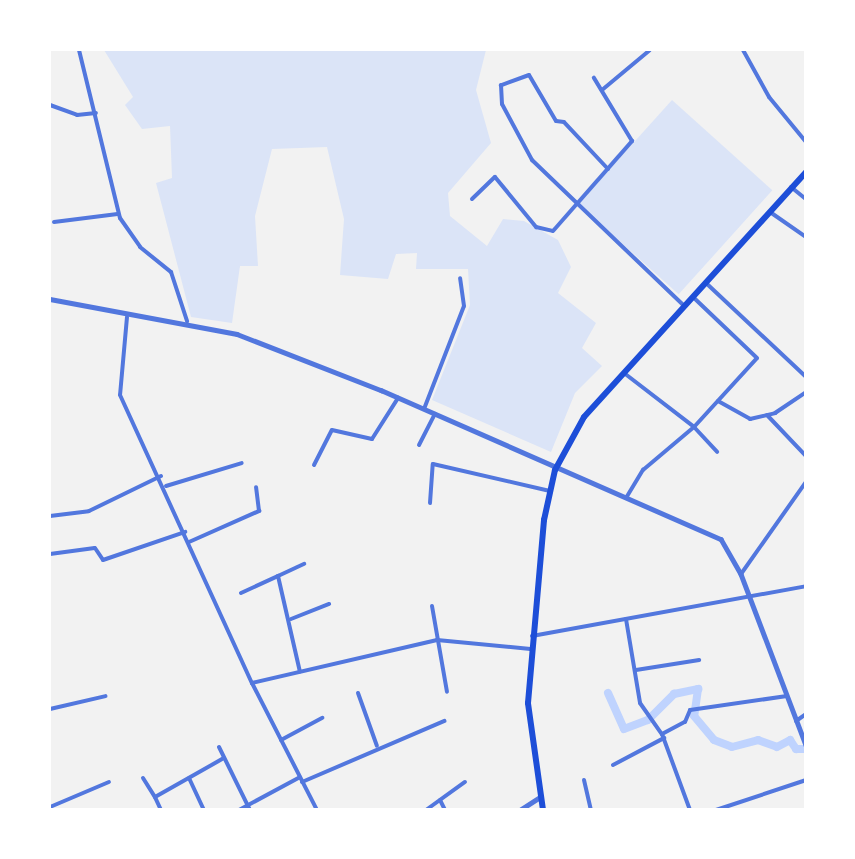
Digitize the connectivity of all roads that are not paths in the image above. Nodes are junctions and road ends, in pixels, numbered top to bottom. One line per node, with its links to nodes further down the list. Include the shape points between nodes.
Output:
1 (79, 50): 7 (street)
2 (650, 50): 5 (street)
3 (743, 50): 8 (street, via 769,97)
4 (594, 78): 5 (street)
5 (602, 90): 9 (street, via 632,141)
6 (50, 105): 7 (street, via 77,115)
7 (96, 113): 16 (street)
8 (806, 142)
9 (608, 170): 14 (street); 14 (street, via 564,122 556,120 529,75 501,85 502,104 530,157)
10 (806, 172): 11 (highway)
11 (790, 187): 13 (street); 15 (highway)
12 (472, 199): 14 (street, via 495,177 536,227 549,232)
13 (806, 199)
14 (575, 207): 23 (street)
15 (769, 211): 18 (street); 20 (highway)
16 (119, 214): 17 (street); 25 (street, via 134,240 172,274)
17 (54, 222)
18 (806, 237)
19 (460, 278): 31 (street, via 464,306)
20 (706, 282): 21 (highway); 27 (street)
21 (693, 297): 23 (highway); 30 (street, via 756,358)
22 (50, 299): 24 (street)
23 (684, 307): 26 (highway)
24 (126, 316): 25 (street); 41 (street, via 118,386)
25 (188, 321): 29 (street, via 237,334)
26 (623, 372): 34 (street); 40 (highway, via 584,417)
27 (805, 374)
28 (806, 392): 33 (street)
29 (398, 398): 31 (street); 39 (street, via 372,439 332,430)
30 (718, 401): 33 (street, via 745,418); 34 (street)
31 (424, 409): 32 (street)
32 (435, 414): 35 (street); 40 (street)
33 (767, 415): 37 (street)
34 (694, 427): 36 (street); 46 (street, via 643,470)
35 (419, 445)
36 (717, 452)
37 (806, 456)
38 (242, 463): 43 (street)
39 (314, 465)
40 (555, 470): 45 (highway); 46 (street)
41 (161, 476): 43 (street); 48 (street, via 89,510)
42 (806, 482): 53 (street)
43 (166, 486): 49 (street)
44 (256, 487): 50 (street, via 261,510)
45 (549, 491): 47 (street, via 433,464); 62 (highway)
46 (626, 498): 53 (street, via 721,539)
47 (430, 503)
48 (50, 516)
49 (185, 532): 50 (street); 51 (street, via 103,560 95,548)
50 (189, 542): 68 (street)
51 (50, 554)
52 (304, 564): 54 (street)
53 (741, 574): 57 (street)
54 (278, 576): 56 (street); 60 (street)
55 (806, 586): 57 (street)
56 (241, 593)
57 (750, 595): 61 (street); 72 (street)
58 (329, 604): 60 (street)
59 (432, 606): 63 (street)
60 (291, 619): 67 (street)
61 (626, 619): 62 (street); 66 (street)
62 (532, 636): 64 (highway)
63 (437, 640): 64 (street); 67 (street); 69 (street)
64 (531, 649): 93 (highway, via 529,732)
65 (699, 660): 66 (street)
66 (636, 670): 78 (street, via 640,703)
67 (300, 672): 68 (street)
68 (252, 683): 79 (street)
69 (447, 692)
70 (358, 693): 81 (street)
71 (106, 696): 73 (street)
72 (787, 696): 76 (street); 78 (street, via 697,710)
73 (50, 709)
74 (806, 714): 76 (street)
75 (322, 718): 79 (street)
76 (796, 721): 80 (street)
77 (444, 722): 81 (street)
78 (663, 736): 84 (street); 107 (street)
79 (281, 740): 87 (street)
80 (806, 745)
81 (377, 746): 87 (street)
82 (219, 747): 83 (street)
83 (224, 758): 86 (street); 95 (street)
84 (612, 765)
85 (143, 778): 92 (street)
86 (189, 778): 92 (street); 98 (street)
87 (301, 780): 95 (street); 101 (street)
88 (584, 780): 106 (street)
89 (806, 780): 108 (street)
90 (109, 782): 96 (street)
91 (465, 782): 94 (street)
92 (155, 797): 97 (street)
93 (540, 797): 104 (street); 105 (highway)
94 (440, 800): 102 (street); 103 (street)
95 (248, 804): 99 (street); 100 (street)
96 (50, 807)
97 (161, 810)
98 (204, 810)
99 (239, 810)
100 (250, 810)
101 (317, 810)
102 (426, 810)
103 (445, 810)
104 (520, 810)
105 (543, 810)
106 (591, 810)
107 (690, 810)
108 (716, 810)

